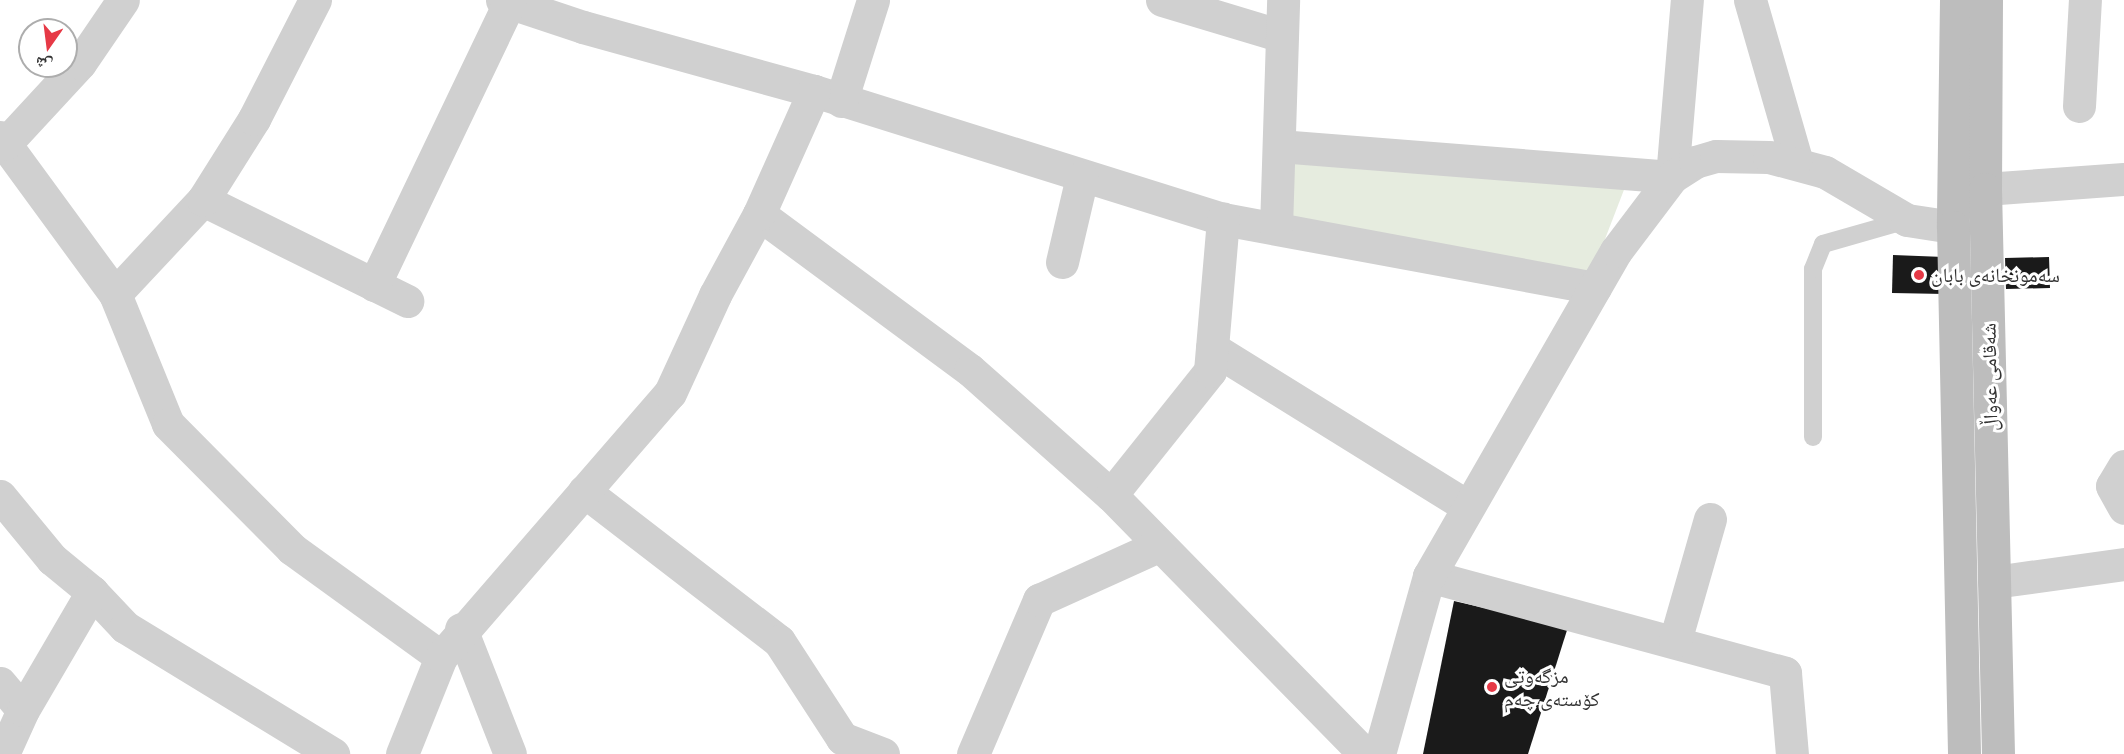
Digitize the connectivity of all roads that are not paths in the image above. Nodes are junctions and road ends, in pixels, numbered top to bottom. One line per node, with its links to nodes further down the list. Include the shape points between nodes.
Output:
1 (123, 0): 15 (street, via 80,63)
2 (315, 0): 22 (street, via 254,119)
3 (873, 0): 13 (street)
4 (1162, 0): 12 (street)
5 (1283, 0): 12 (street)
6 (1687, 0): 19 (street)
7 (1750, 0): 17 (street)
8 (1956, 0): 26 (main road, شەقامی عەواڵ)
9 (1986, 0): 21 (main road, شەقامی عەواڵ)
10 (2085, 0): 14 (street)
11 (505, 1): 13 (street); 29 (street)
12 (1282, 36): 16 (street)
13 (827, 96): 18 (street); 23 (street)
14 (2079, 106)
15 (3, 140): 31 (street)
16 (1279, 146): 19 (street); 27 (street)
17 (1797, 163): 19 (street, via 1751,155 1716,156 1695,162); 25 (street, via 1825,171)
18 (1082, 177): 24 (street); 28 (street)
19 (1672, 177): 30 (street, via 1616,251)
20 (2124, 179): 21 (street)
21 (1986, 189): 45 (main road, شەقامی عەواڵ)
22 (202, 200): 29 (street); 31 (street)
23 (759, 214): 36 (street, via 715,295 670,393); 37 (street, via 970,370)
24 (1223, 219): 27 (street); 33 (street)
25 (1906, 220): 26 (street); 34 (lane, via 1823,244 1813,269)
26 (1953, 227): 61 (main road, شەقامی عەواڵ)
27 (1276, 228): 30 (street)
28 (1062, 262)
29 (374, 285): 32 (street)
30 (1595, 288): 39 (street)
31 (115, 294): 49 (street, via 168,424 292,549)
32 (407, 301)
33 (1212, 348): 37 (street, via 1209,371); 39 (street)
34 (1813, 437)
35 (2124, 466): 40 (street, via 2112,486)
36 (584, 491): 47 (street); 56 (street, via 779,641 842,738)
37 (1111, 495): 42 (street)
38 (0, 496): 46 (street, via 52,559)
39 (1467, 506): 44 (street)
40 (2124, 508)
41 (1710, 519): 48 (street)
42 (1158, 546): 57 (street, via 1039,600); 58 (street)
43 (2124, 564): 45 (street)
44 (1429, 576): 48 (street); 59 (street)
45 (1994, 582): 62 (main road, شەقامی عەواڵ)
46 (92, 592): 51 (street); 53 (street, via 125,627)
47 (461, 629): 49 (street); 55 (street)
48 (1674, 641): 60 (street, via 1785,673)
49 (441, 657): 54 (street)
50 (0, 683): 51 (street)
51 (23, 710): 52 (street)
52 (3, 754)
53 (333, 754)
54 (402, 754)
55 (510, 754)
56 (883, 754)
57 (974, 754)
58 (1365, 754)
59 (1379, 754)
60 (1792, 754)
61 (1964, 754)
62 (1998, 754)

